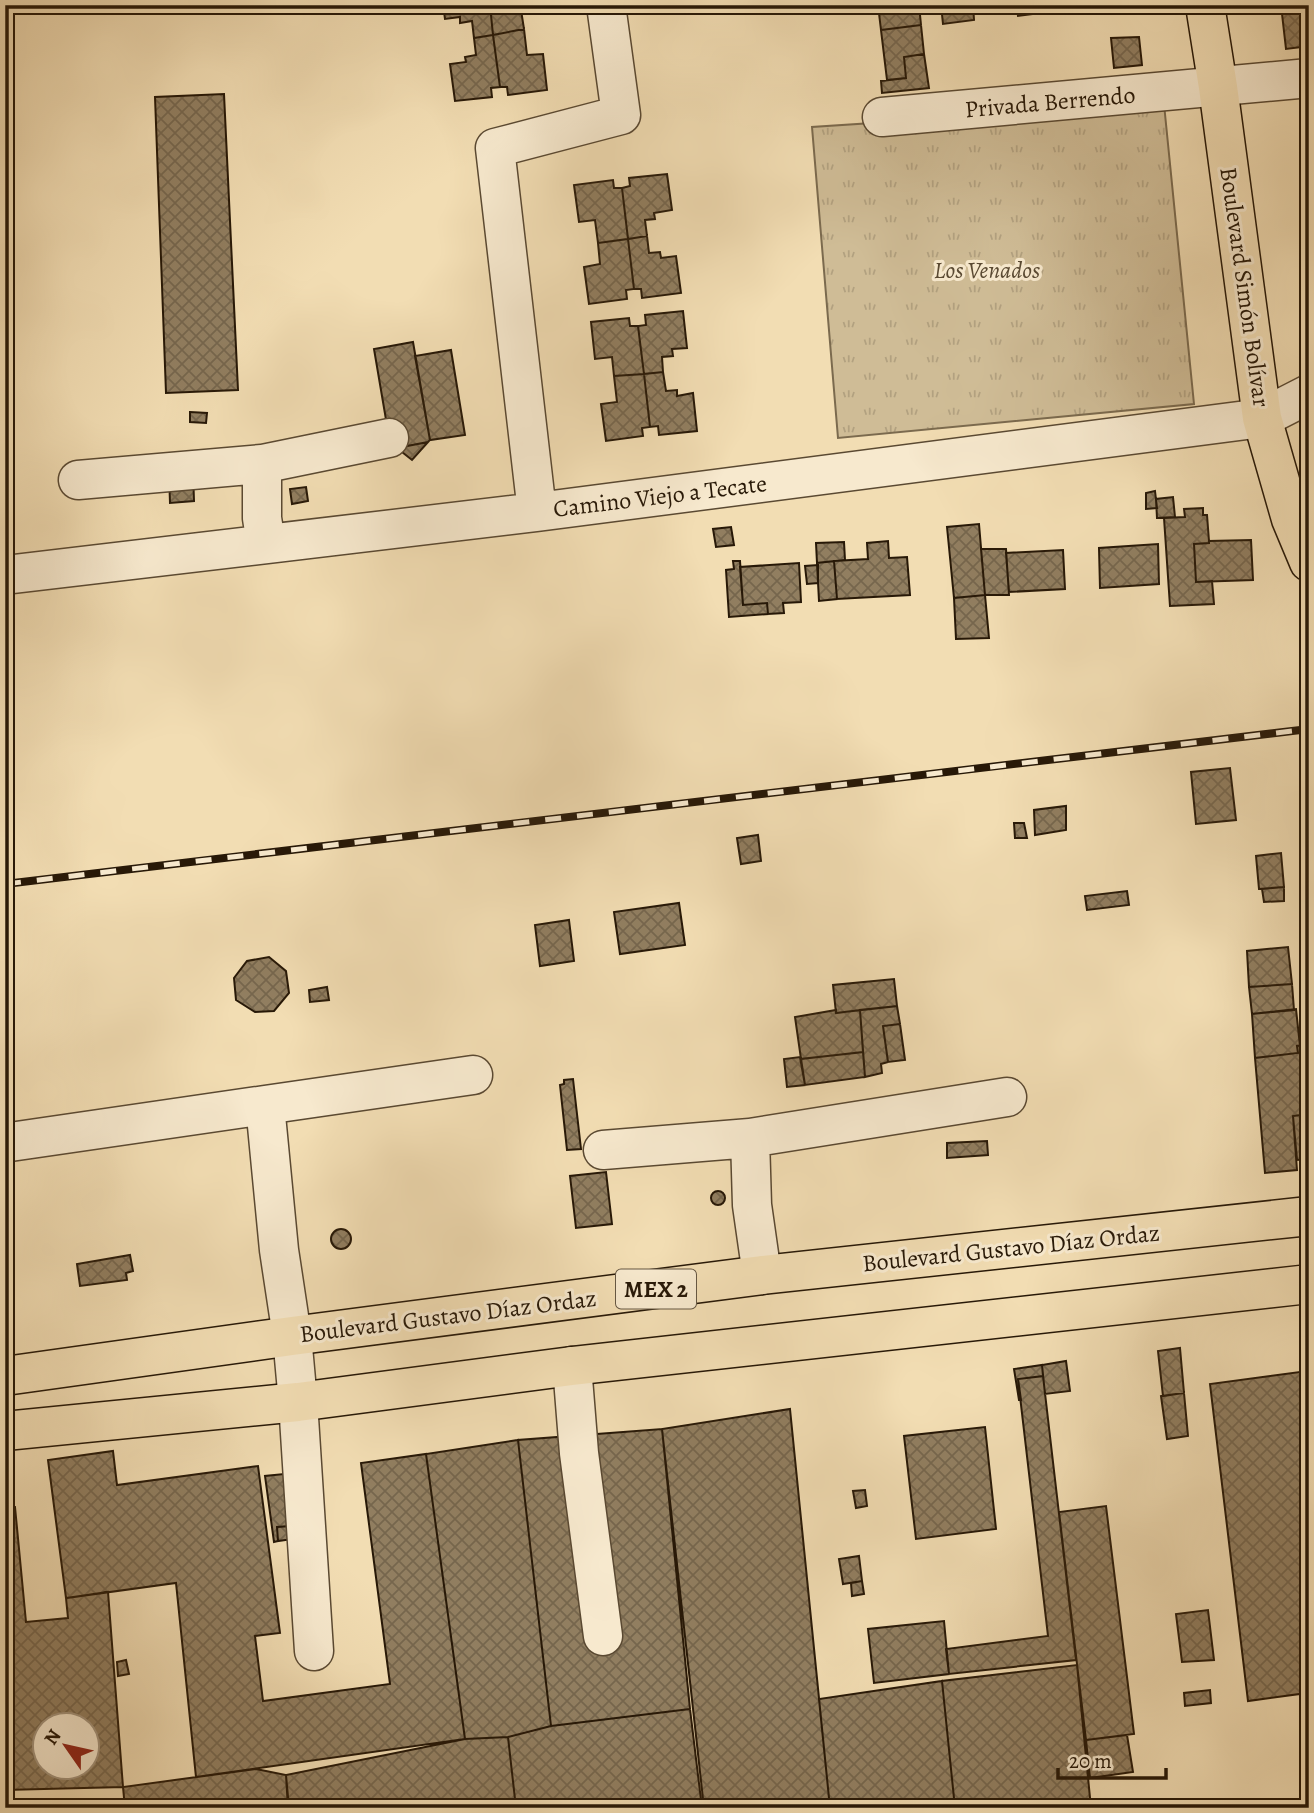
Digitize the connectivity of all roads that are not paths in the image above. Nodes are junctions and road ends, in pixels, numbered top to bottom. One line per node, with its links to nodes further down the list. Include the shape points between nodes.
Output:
1 (606, 5): 11 (street, via 621,115 495,148)
2 (1205, 5): 4 (main road, Boulevard Simón Bolívar)
3 (1309, 78): 4 (street, Privada Berrendo)
4 (1219, 87): 5 (street, Privada Berrendo); 7 (main road, Boulevard Simón Bolívar)
5 (882, 117)
6 (1309, 394): 7 (street, Camino Viejo a Tecate)
7 (1262, 418): 11 (street, Camino Viejo a Tecate); 13 (main road, Boulevard Simón Bolívar, via 1291,519)
8 (388, 438): 9 (street)
9 (262, 464): 10 (street); 12 (street)
10 (78, 480)
11 (537, 512): 12 (street, Camino Viejo a Tecate)
12 (266, 544): 14 (street, Camino Viejo a Tecate)
13 (1309, 562)
14 (5, 575)
15 (473, 1074): 17 (street)
16 (1007, 1097): 18 (street)
17 (265, 1105): 19 (street); 24 (street)
18 (750, 1138): 20 (street); 22 (street, via 752,1205)
19 (10, 1142)
20 (603, 1150)
21 (1309, 1216): 22 (main road, Boulevard Gustavo Díaz Ordaz / MEX 2)
22 (762, 1275): 24 (main road, Boulevard Gustavo Díaz Ordaz / MEX 2)
23 (1309, 1284): 25 (main road)
24 (292, 1336): 26 (main road, Boulevard Gustavo Díaz Ordaz / MEX 2); 27 (street)
25 (572, 1367): 27 (main road); 29 (street)
26 (5, 1376)
27 (298, 1402): 28 (main road); 30 (street)
28 (5, 1431)
29 (603, 1636)
30 (314, 1651)

